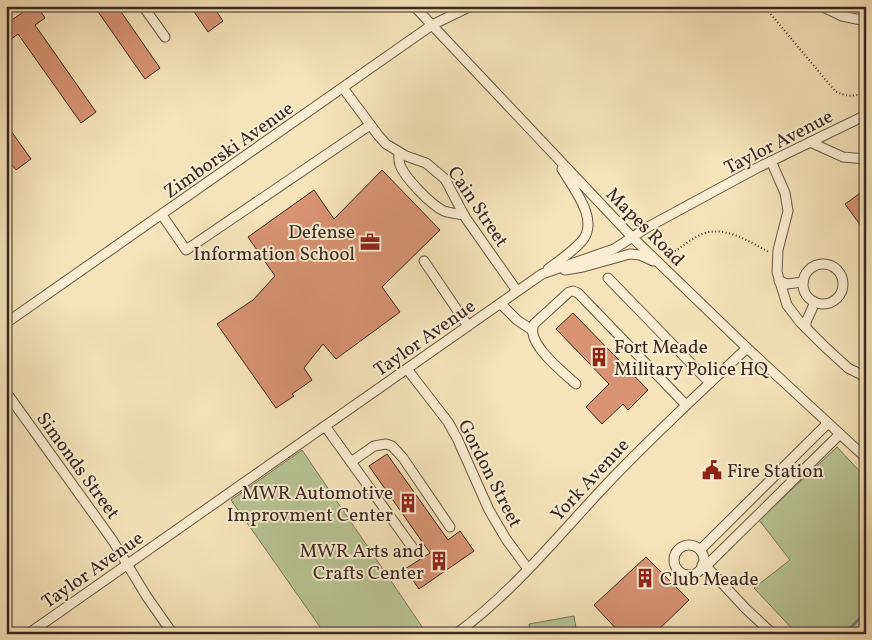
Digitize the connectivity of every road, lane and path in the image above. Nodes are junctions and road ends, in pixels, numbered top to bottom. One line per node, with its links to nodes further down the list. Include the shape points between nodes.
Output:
1 (143, 6): 8 (street)
2 (414, 6): 7 (street, Mapes Road)
3 (471, 6): 7 (street, Zimborski Avenue)
4 (764, 6): 10 (path, via 835,91 851,97)
5 (821, 6): 6 (street, via 842,16)
6 (866, 21)
7 (432, 26): 9 (street, Zimborski Avenue); 14 (street, Mapes Road)
8 (165, 37)
9 (343, 88): 12 (street, Cain Street); 18 (street, Zimborski Avenue)
10 (866, 92)
11 (866, 115): 13 (street, Taylor Avenue)
12 (370, 125): 15 (street, Cain Street, via 386,144); 18 (street, via 186,250)
13 (810, 142): 16 (street, via 843,157); 17 (street, Taylor Avenue)
14 (551, 152): 20 (street, Mapes Road); 25 (street, via 582,203 588,224 582,242)
15 (400, 153): 19 (street, Cain Street, via 437,171 452,189); 19 (street, via 399,160 405,172 432,202 444,211)
16 (866, 159)
17 (771, 161): 20 (street, Taylor Avenue); 27 (street, via 785,192 788,212 778,250)
18 (162, 215): 32 (street, Zimborski Avenue)
19 (464, 215): 29 (street, Cain Street)
20 (632, 237): 24 (street, Mapes Road); 25 (street, Taylor Avenue, via 607,253)
21 (672, 253): 22 (path, via 704,234 716,232 731,233)
22 (772, 254)
23 (424, 261): 33 (street)
24 (660, 264): 25 (street, via 630,254); 36 (street, Mapes Road)
25 (542, 274): 29 (street, Taylor Avenue)
26 (608, 278): 39 (street)
27 (779, 281): 28 (street, via 787,284); 34 (street, via 787,305)
28 (803, 282): 30 (street, via 806,295); 30 (street, via 804,276 814,266 827,265 838,272 842,283 839,295 829,303)
29 (517, 291): 31 (street, Taylor Avenue)
30 (814, 302): 34 (street)
31 (501, 304): 33 (street, Taylor Avenue); 35 (street)
32 (6, 323)
33 (468, 326): 37 (street, Taylor Avenue)
34 (806, 328): 38 (street, via 848,368)
35 (532, 330): 40 (street, via 537,345); 42 (street, via 534,324 562,298 575,291)
36 (748, 348): 39 (street, York Avenue); 43 (street, Mapes Road)
37 (407, 369): 44 (street, Taylor Avenue); 53 (street, Gordon Street, via 458,438 489,510)
38 (866, 377)
39 (710, 383): 42 (street, York Avenue)
40 (576, 384)
41 (6, 392): 51 (street, Simonds Street)
42 (686, 405): 53 (street, York Avenue, via 648,440)
43 (828, 423): 45 (street, Mapes Road); 49 (street)
44 (326, 426): 47 (street); 51 (street, Taylor Avenue)
45 (840, 434): 46 (street, Mapes Road); 52 (street)
46 (866, 458)
47 (351, 462): 48 (street, via 374,446 392,446); 50 (street)
48 (450, 527)
49 (700, 550): 52 (street); 52 (street, via 692,545 681,547 674,562 676,568 686,574 697,572)
50 (414, 551)
51 (128, 564): 54 (street, Taylor Avenue); 55 (street, Simonds Street)
52 (704, 566): 57 (street)
53 (528, 569): 56 (street, York Avenue, via 506,593)
54 (28, 634)
55 (173, 634)
56 (456, 634)
57 (773, 634)

